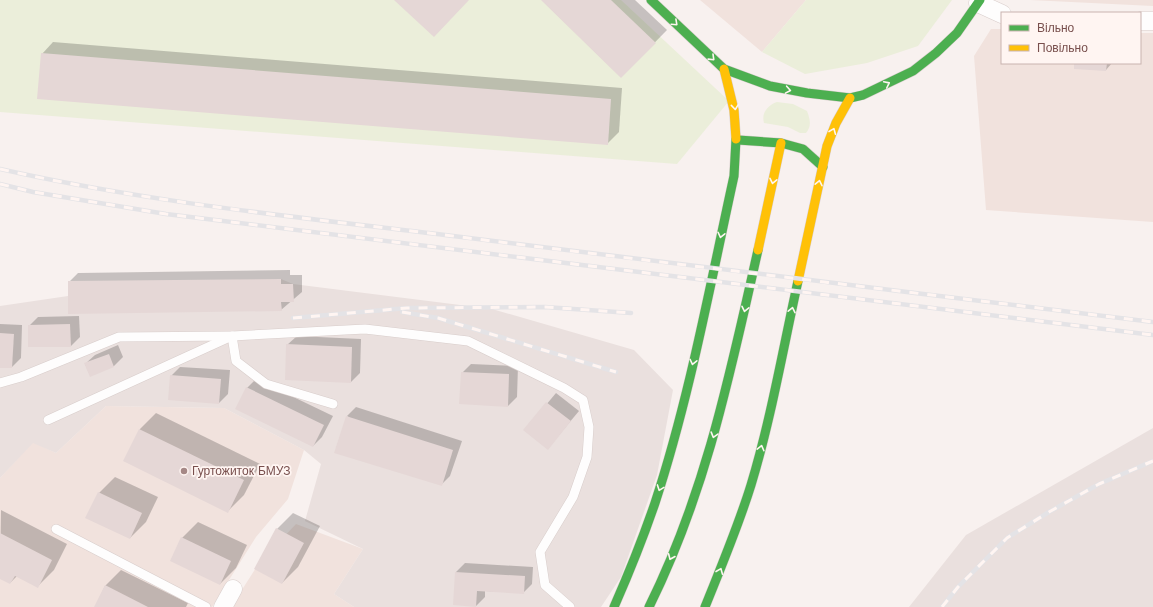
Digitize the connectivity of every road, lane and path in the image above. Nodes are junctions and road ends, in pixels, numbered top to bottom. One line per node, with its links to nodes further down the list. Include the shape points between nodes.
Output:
1 (651, 0): 6 (street, one-way to 6)
2 (977, 1): 3 (street); 7 (street, one-way to 2, via 863,95 913,71 956,33)
3 (1001, 13)
4 (1141, 21): 5 (street)
5 (1153, 21)
6 (724, 69): 7 (street, one-way to 7, via 770,86); 8 (street, one-way to 8, via 734,100)
7 (850, 98): 10 (street, one-way to 7, via 827,146)
8 (738, 140): 9 (street); 20 (street, one-way to 20, via 734,176 666,471 628,578)
9 (781, 143): 10 (street, via 803,149); 21 (street, one-way to 21, via 726,393 701,479 682,532)
10 (823, 167): 22 (street, one-way to 10, via 751,485 774,393)
11 (232, 336): 12 (lane, via 119,337); 13 (lane, via 236,361 266,384); 14 (lane); 19 (lane, via 365,329 468,341 564,388 583,400 589,427 587,457 573,496 540,552 545,585)
12 (0, 383)
13 (333, 404)
14 (48, 420)
15 (56, 529): 17 (lane)
16 (233, 589): 18 (street)
17 (206, 607)
18 (222, 607)
19 (570, 607)
20 (614, 607)
21 (649, 607)
22 (705, 607)

